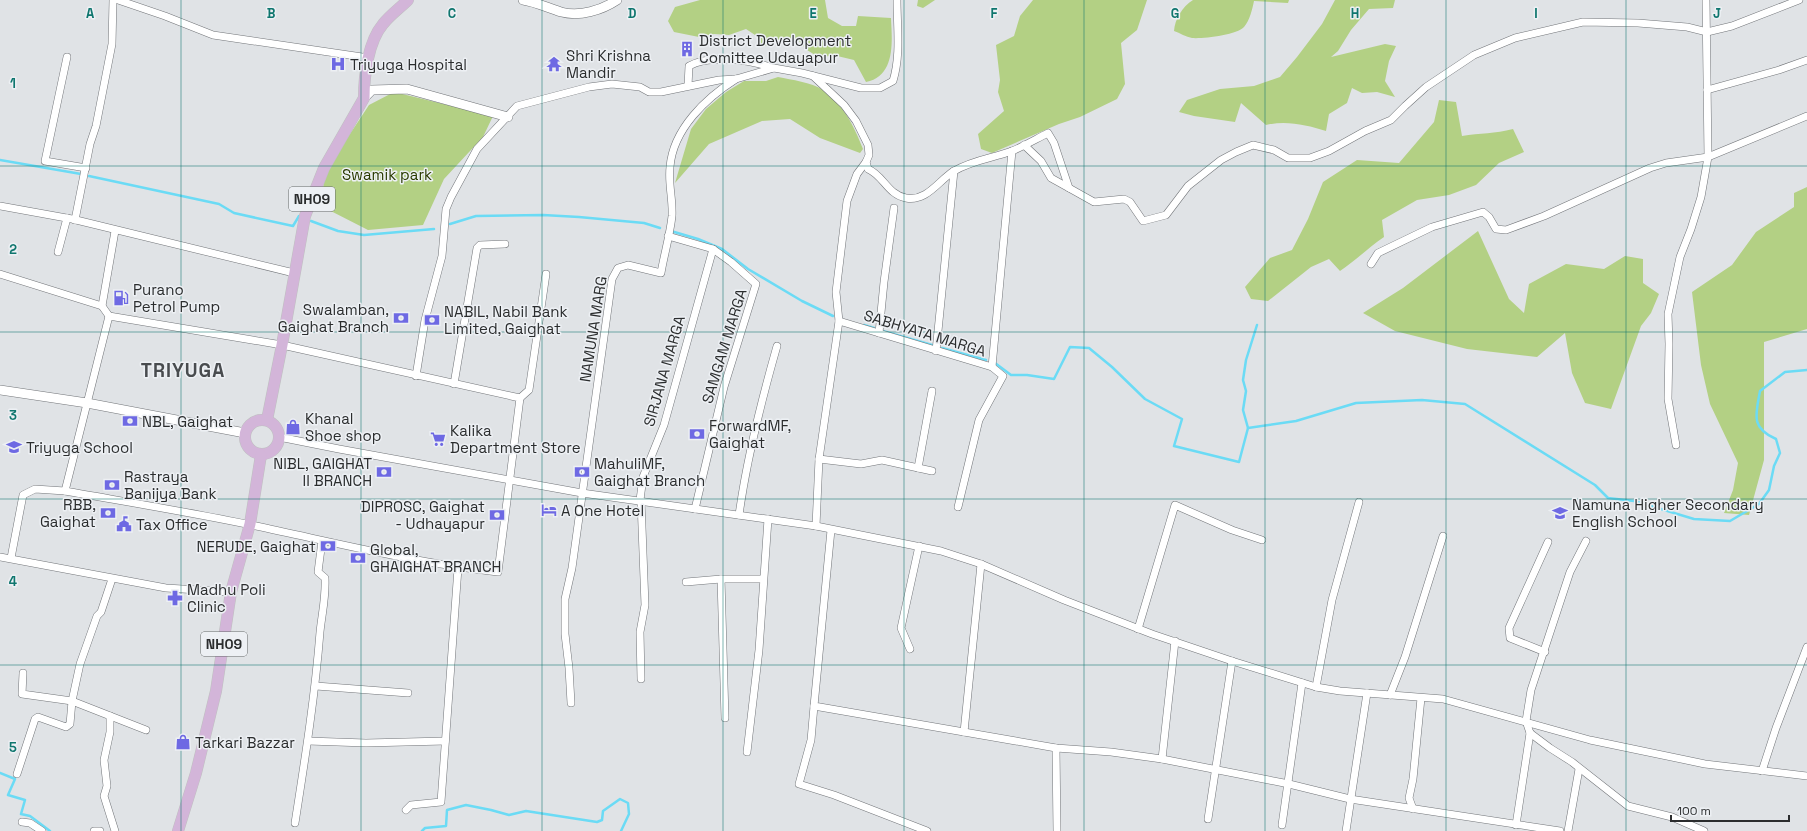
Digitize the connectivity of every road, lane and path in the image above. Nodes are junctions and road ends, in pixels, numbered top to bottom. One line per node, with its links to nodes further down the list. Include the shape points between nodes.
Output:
1 (113, 0): 25 (street, via 112,44)
2 (118, 0): 11 (street, via 213,35)
3 (408, 0): 11 (main road, NH09, via 383,24 375,38)
4 (523, 0): 5 (main road, via 563,12 577,13 604,9)
5 (617, 0)
6 (897, 0): 14 (street, via 898,51 893,81 880,88 861,88)
7 (1706, 0): 9 (street)
8 (1799, 0): 9 (street, via 1732,26)
9 (1707, 32): 17 (street); 27 (street, via 1687,27 1638,23 1583,22 1515,38 1474,55 1426,87 1391,120 1330,151 1310,158 1288,158 1274,150 1253,145 1236,152 1221,160 1188,186 1166,215 1143,221 1130,202 1124,199 1094,202)
10 (67, 57): 25 (street, via 45,161)
11 (369, 58): 18 (main road, NH09)
12 (1807, 60): 17 (street)
13 (774, 68): 14 (street); 15 (street); 16 (street, via 758,62 741,60 698,61 689,66)
14 (813, 76): 24 (street, via 856,120 868,145 869,155)
15 (736, 79): 16 (street); 33 (street, NAMUNA MARG, via 720,89 695,114 677,139 670,166 672,217)
16 (688, 86): 20 (street, via 661,92 612,84 589,87 517,106)
17 (1708, 90): 23 (street)
18 (364, 98): 20 (main road, via 372,90 407,89); 38 (main road, NH09, via 321,174 305,216)
19 (1807, 116): 23 (street)
20 (508, 117): 49 (street, via 477,150 446,209 442,256 425,320)
21 (1024, 145): 22 (street); 27 (street, via 1041,161 1051,178); 27 (street, via 1048,133 1054,143)
22 (1012, 151): 26 (street, via 968,164); 48 (street, SABHYATA MARGA)
23 (1708, 157): 37 (street, via 1661,164 1544,216 1506,230 1496,228 1483,212 1432,227 1378,253); 58 (street, via 1702,197 1680,257 1668,314 1668,400)
24 (866, 162): 26 (street, via 868,169 874,171 896,195 906,198 918,198 935,188); 43 (street, via 857,174 847,200 836,292)
25 (86, 168): 31 (street)
26 (954, 171): 47 (street)
27 (1069, 188)
28 (0, 206): 30 (street)
29 (894, 208): 44 (street)
30 (67, 218): 31 (street); 36 (street)
31 (75, 220): 32 (street)
32 (116, 231): 38 (street); 41 (street)
33 (668, 236): 35 (street); 65 (street, NAMUNA MARG, via 661,273 628,264 618,268 612,279)
34 (505, 244): 50 (street, via 480,245 477,248)
35 (713, 249): 66 (street, SIRJANA MARGA, via 664,425 643,477); 69 (street, SAMGAM MARGA, via 756,284 724,387)
36 (58, 252)
37 (1371, 264)
38 (294, 273): 45 (main road, NH09)
39 (0, 274): 41 (street)
40 (546, 274): 53 (street, via 529,390)
41 (102, 306): 42 (street)
42 (109, 316): 45 (street); 54 (street)
43 (839, 321): 44 (street, SABHYATA MARGA); 60 (street, SABHYATA MARGA)
44 (879, 333): 47 (street, SABHYATA MARGA)
45 (282, 344): 49 (street); 55 (main road, NH09)
46 (776, 346): 70 (street, via 751,443)
47 (936, 351): 48 (street, SABHYATA MARGA)
48 (992, 367): 68 (street, via 1003,376 979,420)
49 (416, 376): 50 (street)
50 (454, 384): 53 (street)
51 (0, 390): 54 (main road)
52 (932, 391): 61 (street)
53 (520, 398): 63 (street)
54 (87, 403): 56 (main road); 64 (street)
55 (267, 420): 56 (main road, via 251,423); 57 (main road, via 277,428)
56 (245, 433): 59 (main road, via 248,448)
57 (280, 437): 59 (main road, via 276,448); 63 (street)
58 (1676, 445)
59 (262, 455): 72 (main road, NH09)
60 (819, 459): 61 (street, via 861,464 882,460); 73 (street, SABHYATA MARGA)
61 (918, 468): 62 (street)
62 (932, 472)
63 (510, 479): 65 (street); 84 (street, via 498,572)
64 (65, 491): 72 (street); 82 (street, via 35,489 23,495)
65 (582, 493): 66 (street); 106 (street, via 566,599 565,634 570,668)
66 (640, 500): 69 (street); 97 (street, SIRJANA MARGA, via 644,605 640,632)
67 (1359, 502): 100 (street, via 1332,600)
68 (958, 507)
69 (695, 509): 70 (street)
70 (739, 515): 71 (street)
71 (768, 519): 73 (street); 87 (street)
72 (250, 524): 77 (street); 89 (main road, NH09)
73 (816, 526): 74 (street)
74 (831, 530): 80 (street); 107 (street)
75 (1443, 536): 103 (street, via 1406,656)
76 (1262, 540): 90 (street, via 1175,506)
77 (322, 541): 84 (street); 99 (street, via 318,572 325,578 326,597 320,627)
78 (1548, 542): 94 (street, via 1509,628 1510,638)
79 (1586, 542): 94 (street, via 1570,572)
80 (919, 546): 83 (street); 93 (street, via 901,628)
81 (0, 557): 82 (street)
82 (11, 558): 85 (street)
83 (981, 564): 90 (street); 112 (street)
84 (458, 568): 115 (street)
85 (112, 579): 89 (street, via 166,588); 105 (street, via 80,664)
86 (721, 579): 87 (street); 88 (street); 109 (street)
87 (763, 579): 117 (street, via 759,650)
88 (686, 582)
89 (231, 592): 137 (main road, NH09, via 216,691 196,773)
90 (1138, 629): 91 (street)
91 (1175, 642): 95 (street); 118 (street)
92 (1807, 648): 121 (street)
93 (910, 649)
94 (1545, 652): 110 (street, via 1531,690)
95 (1232, 661): 98 (street); 119 (street)
96 (23, 673): 105 (street, via 22,694)
97 (641, 678)
98 (1302, 684): 100 (street); 124 (street)
99 (316, 686): 101 (street); 114 (street)
100 (1316, 687): 102 (street)
101 (408, 693)
102 (1367, 693): 103 (street); 125 (street)
103 (1390, 695): 104 (street)
104 (1420, 698): 110 (street, via 1443,699); 126 (street, via 1409,798)
105 (72, 701): 108 (street); 122 (street, via 69,726 38,717 35,719)
106 (570, 703)
107 (814, 706): 112 (street); 138 (street, via 811,740 800,784)
108 (110, 716): 111 (street); 136 (street, via 110,732 104,760 107,786 104,796)
109 (725, 718)
110 (1526, 721): 113 (street); 121 (street, via 1597,742 1704,764)
111 (146, 730)
112 (964, 732): 116 (street)
113 (1530, 733): 120 (street); 132 (street)
114 (308, 741): 115 (street); 130 (street)
115 (445, 741): 127 (street, via 441,802 410,805)
116 (1056, 748): 118 (street); 139 (street)
117 (747, 752)
118 (1162, 759): 119 (street)
119 (1215, 769): 124 (street); 128 (street)
120 (1579, 769): 142 (street); 143 (street, via 1628,806 1672,817)
121 (1762, 771): 123 (street)
122 (17, 774)
123 (1807, 776)
124 (1289, 784): 125 (street); 131 (street)
125 (1350, 799): 126 (street); 140 (street)
126 (1413, 809): 132 (street)
127 (406, 810)
128 (1208, 819)
129 (22, 822): 133 (street, via 30,822)
130 (296, 823)
131 (1282, 825)
132 (1516, 825): 141 (street)
133 (42, 831)
134 (94, 831): 135 (street)
135 (100, 831)
136 (115, 831)
137 (178, 831)
138 (927, 831)
139 (1057, 831)
140 (1346, 831)
141 (1560, 831)
142 (1568, 831)
143 (1704, 831)

